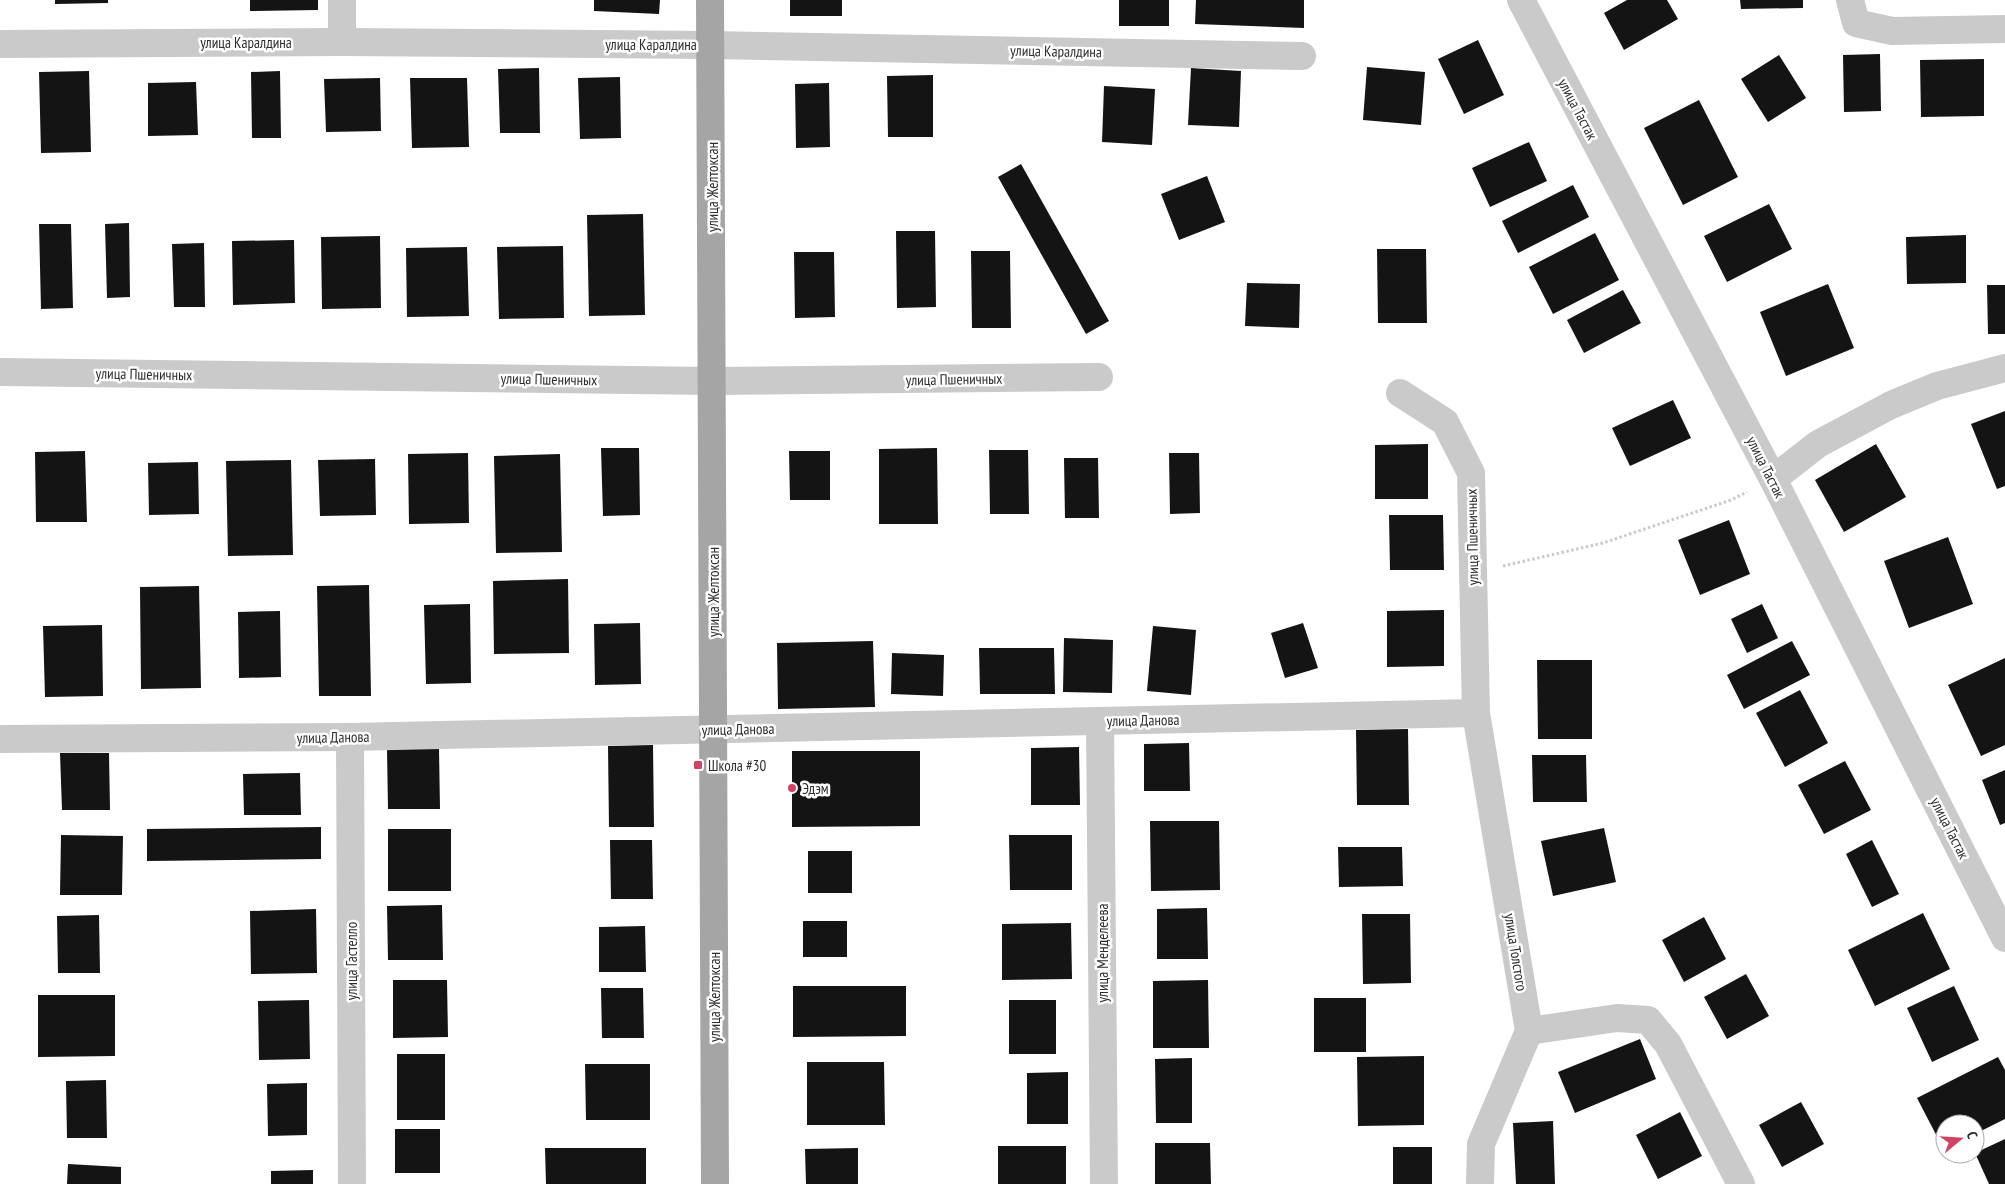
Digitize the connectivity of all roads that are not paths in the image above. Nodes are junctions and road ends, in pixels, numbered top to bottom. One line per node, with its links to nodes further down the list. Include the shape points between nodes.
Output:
1 (342, 0): 6 (street)
2 (710, 0): 8 (main road, улица Желтоксан)
3 (1521, 0): 15 (street, улица Тастак)
4 (1853, 12): 5 (street, via 1892,32)
5 (2005, 29)
6 (342, 42): 7 (street, улица Каралдина); 8 (street, улица Каралдина)
7 (0, 44)
8 (711, 45): 9 (street, улица Каралдина); 13 (main road, улица Желтоксан)
9 (1302, 56)
10 (2005, 368): 15 (street, via 1937,386 1891,406 1818,444)
11 (0, 372): 13 (street, улица Пшеничных)
12 (1098, 377): 13 (street, улица Пшеничных)
13 (712, 381): 18 (main road, улица Желтоксан)
14 (1400, 393): 16 (street, улица Пшеничных, via 1446,422 1471,473)
15 (1772, 478): 21 (street, улица Тастак)
16 (1476, 713): 17 (street, улица Данова); 22 (street, улица Толстого)
17 (1100, 721): 18 (street, улица Данова); 25 (street, улица Менделеева)
18 (714, 730): 19 (street, улица Данова); 24 (main road, улица Желтоксан)
19 (350, 737): 20 (street, улица Данова); 23 (street, улица Гастелло)
20 (0, 739)
21 (2005, 938)
22 (1529, 1031): 26 (street, via 1480,1144); 27 (street, via 1617,1018 1648,1020 1668,1044)
23 (352, 1184)
24 (715, 1184)
25 (1104, 1184)
26 (1480, 1184)
27 (1742, 1184)

